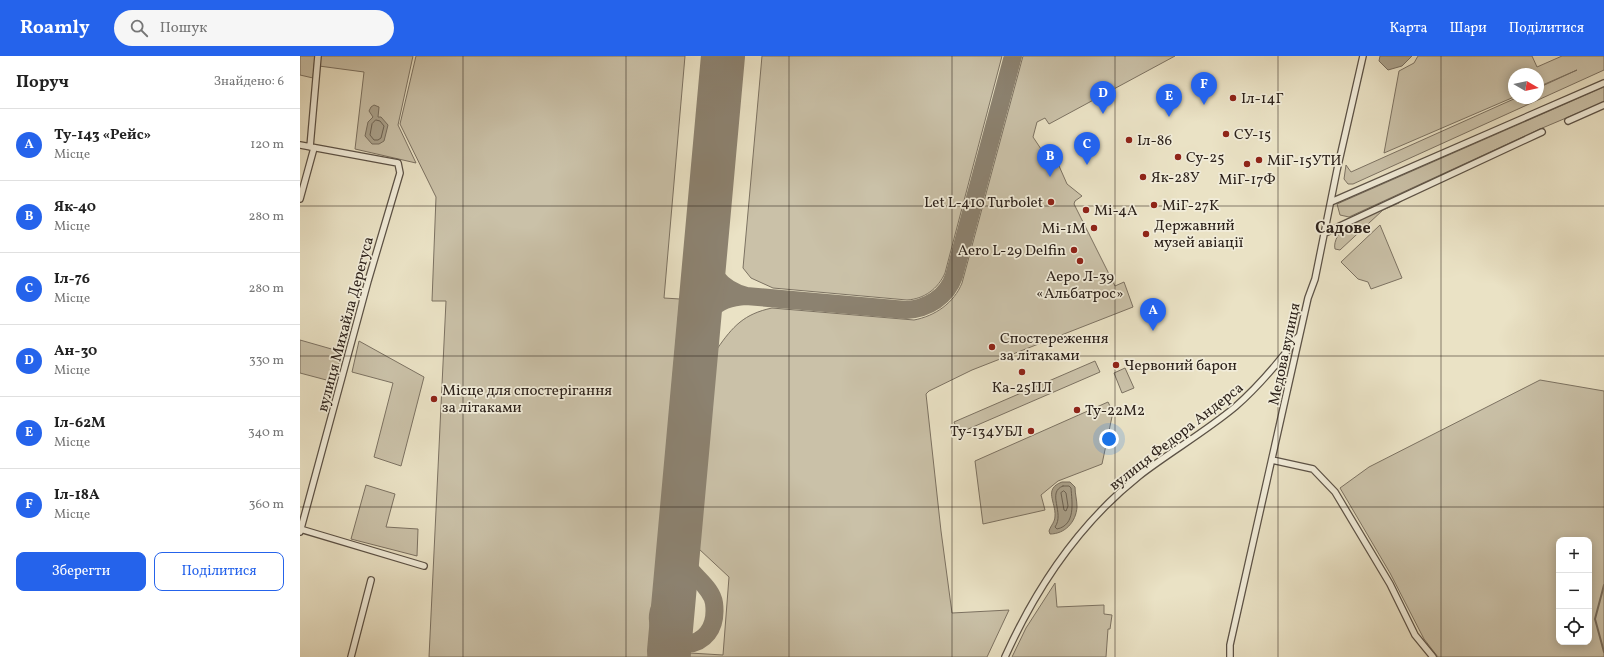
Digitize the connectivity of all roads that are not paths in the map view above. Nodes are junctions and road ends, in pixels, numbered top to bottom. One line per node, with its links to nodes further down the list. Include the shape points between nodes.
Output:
1 (318, 56): 8 (street)
2 (1363, 56): 10 (street, Медова вулиця)
3 (1604, 83): 10 (street)
4 (1604, 105): 5 (street)
5 (1568, 121)
6 (1542, 132): 11 (street)
7 (300, 145): 8 (street)
8 (312, 147): 9 (street); 14 (street, вулиця Михайла Дерегуса, via 398,163 400,173)
9 (300, 199)
10 (1331, 202): 11 (street, Медова вулиця)
11 (1325, 233): 12 (street, Медова вулиця)
12 (1300, 335): 13 (street, Медова вулиця); 18 (street, вулиця Федора Андерса, via 1254,390 1196,437 1139,476 1081,533 1035,598)
13 (1272, 460): 19 (street, Медова вулиця, via 1230,645); 20 (street, via 1313,469 1335,492 1390,584 1415,635)
14 (300, 530): 15 (street)
15 (424, 566)
16 (371, 580): 17 (street)
17 (351, 657)
18 (1004, 657)
19 (1230, 657)
20 (1433, 657)

